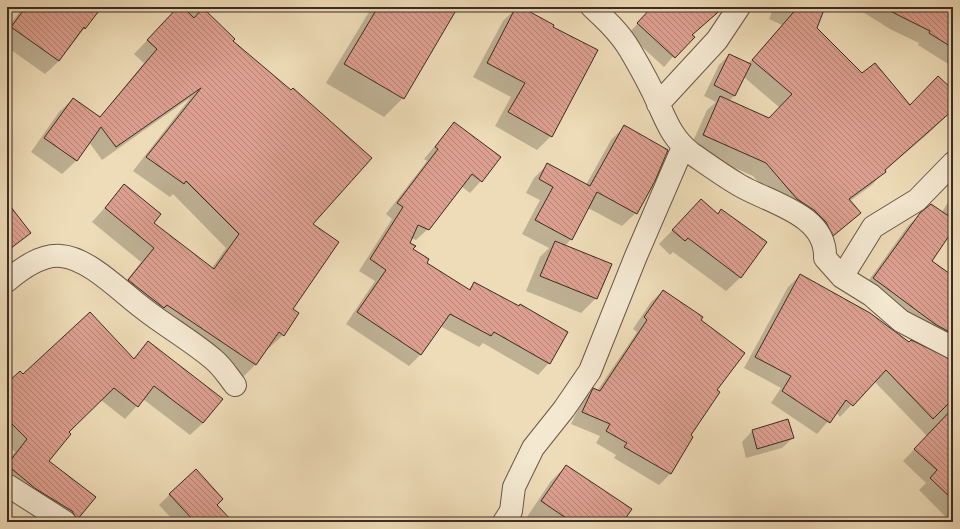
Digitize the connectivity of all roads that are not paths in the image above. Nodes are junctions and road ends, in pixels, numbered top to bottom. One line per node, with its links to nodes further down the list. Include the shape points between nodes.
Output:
1 (592, 7): 3 (street, via 612,26 629,48)
2 (739, 7): 3 (street, via 717,40)
3 (658, 104): 4 (street, via 672,133)
4 (683, 147): 6 (street, via 740,186 776,202 803,218 819,232 825,247 824,258); 12 (street, via 590,371 534,448 514,487 511,511)
5 (953, 163): 6 (street, via 917,200 873,227)
6 (842, 277): 8 (street, via 871,294 901,321)
7 (7, 281): 9 (street, via 21,268 41,259 60,256 74,259 102,275 214,360)
8 (953, 348)
9 (235, 385)
10 (7, 485): 11 (street)
11 (65, 522)
12 (504, 522)

